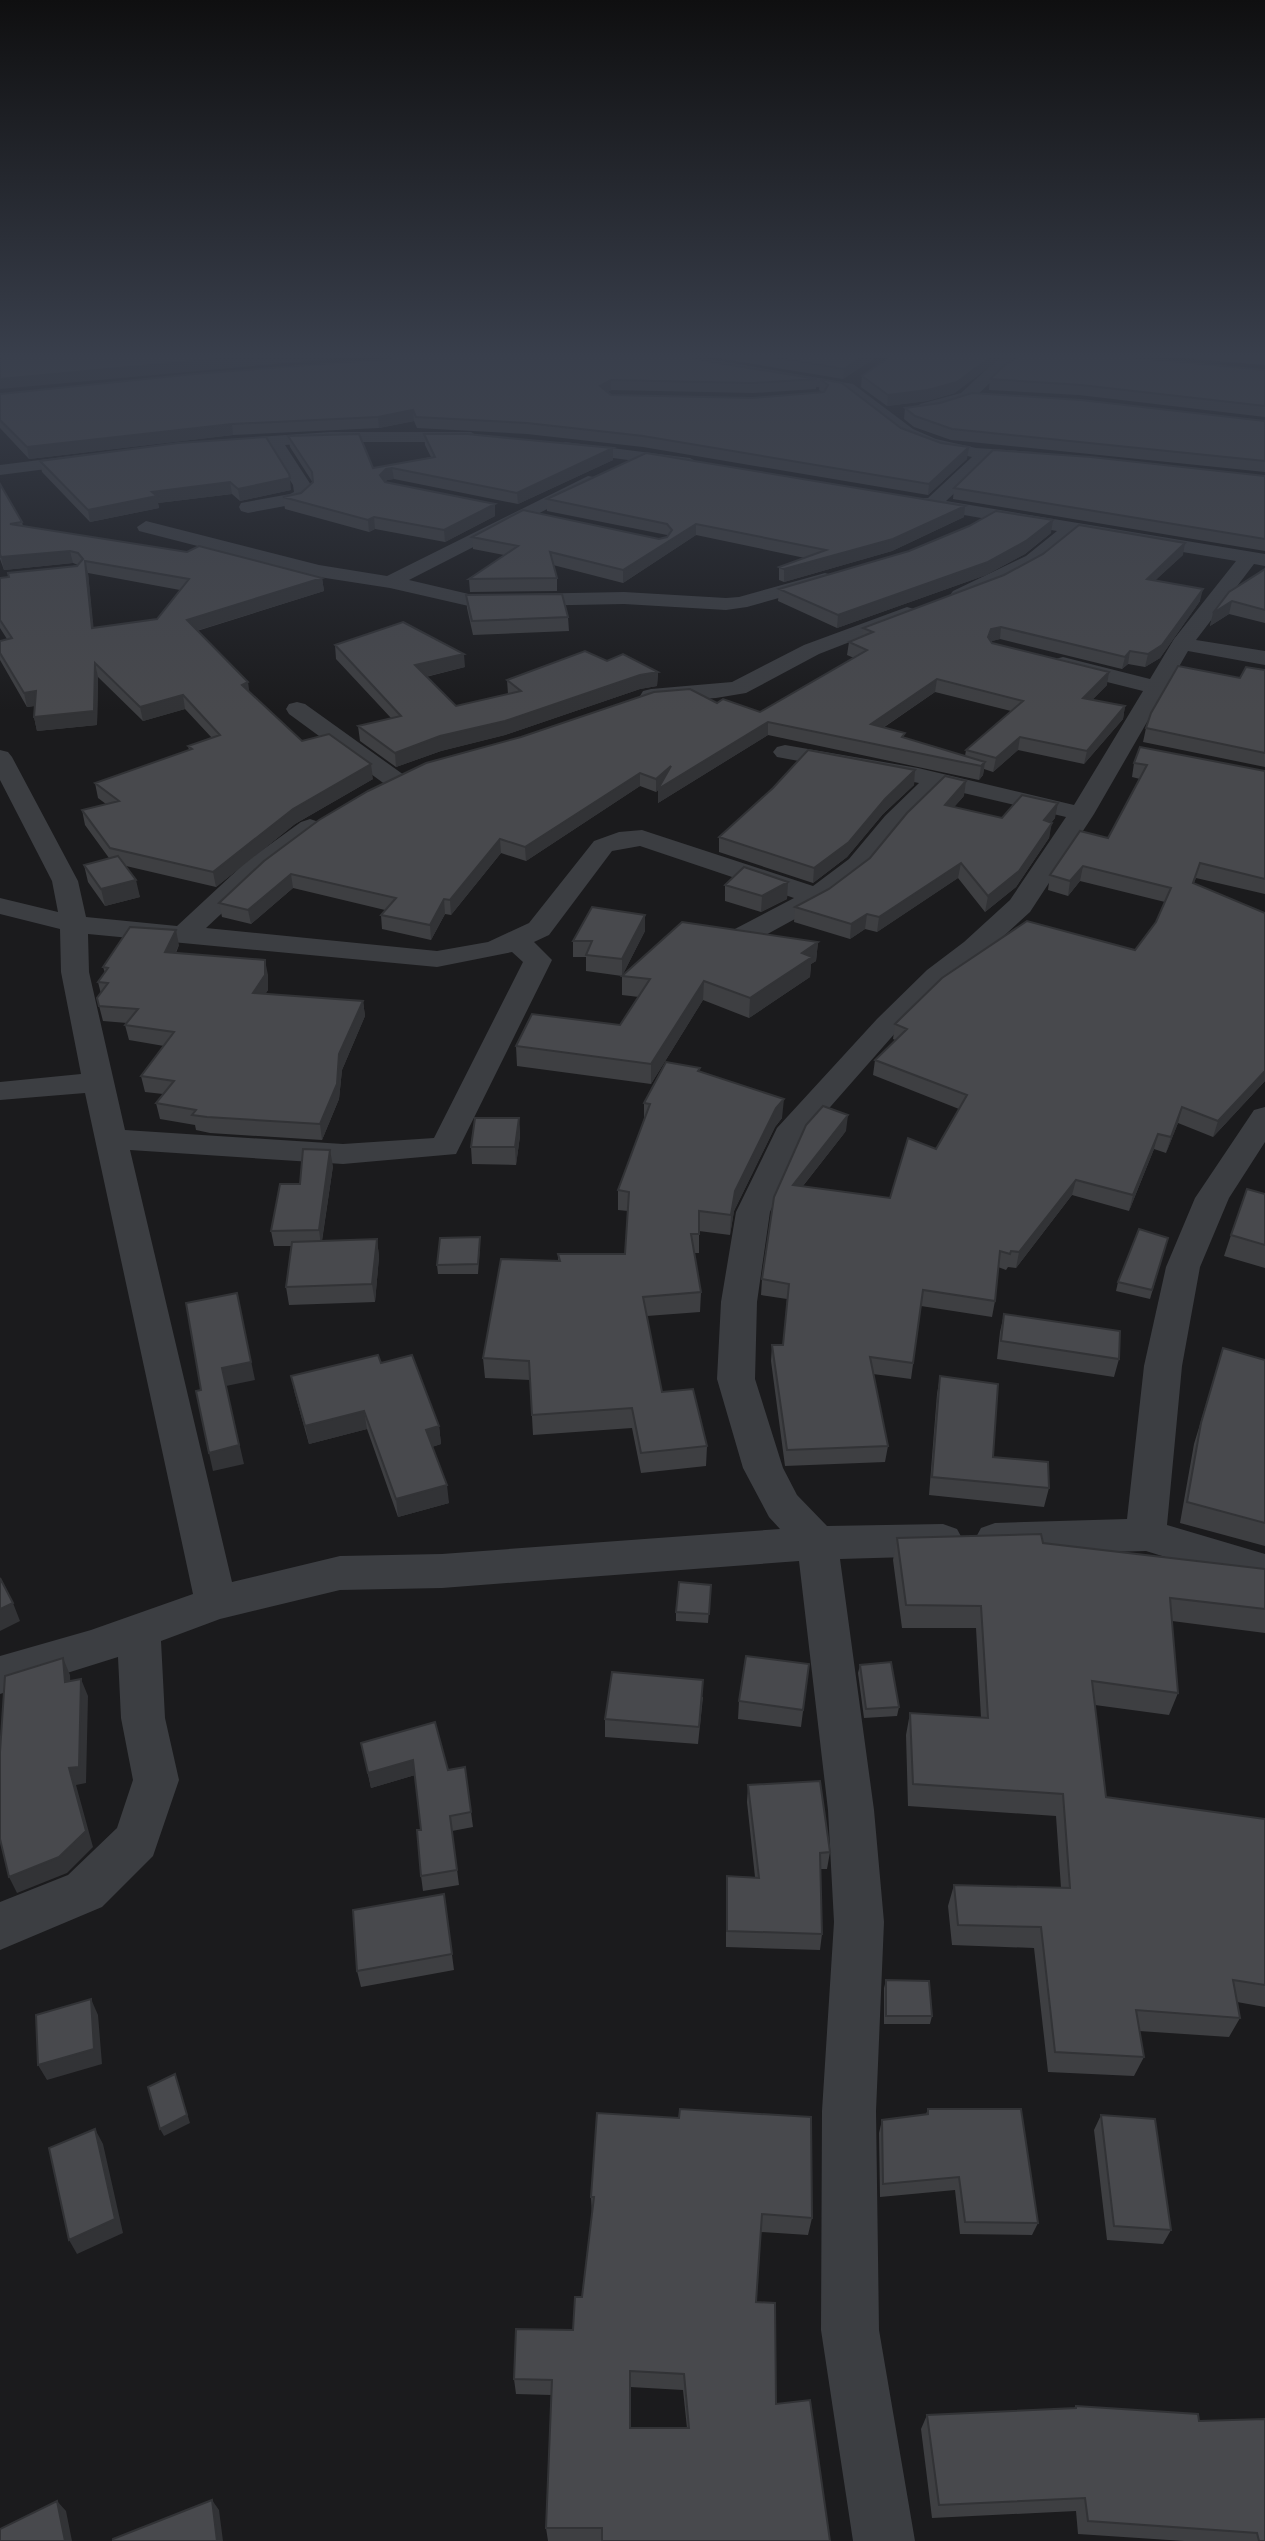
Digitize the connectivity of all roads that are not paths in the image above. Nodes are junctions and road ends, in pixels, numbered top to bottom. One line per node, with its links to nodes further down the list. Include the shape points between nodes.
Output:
1 (295, 475): 6 (street, via 303,494)
2 (602, 475): 8 (street)
3 (964, 475): 5 (street)
4 (894, 498): 5 (street)
5 (933, 504): 9 (street)
6 (248, 507)
7 (498, 509): 8 (street)
8 (521, 513): 10 (street); 16 (street)
9 (991, 514): 12 (street); 13 (street)
10 (560, 520)
11 (146, 527): 16 (street, via 295,565)
12 (1073, 527): 14 (street); 21 (street, via 1033,560 993,581 834,640 740,687 709,693 676,692)
13 (959, 532)
14 (1257, 558): 17 (street)
15 (847, 572): 16 (street, via 726,604 624,598 473,601)
16 (390, 582)
17 (1182, 644): 19 (street); 20 (street)
18 (1038, 658): 20 (street)
19 (1265, 658)
20 (1156, 687): 29 (street, via 1133,750)
21 (625, 705)
22 (296, 709): 27 (street)
23 (785, 752): 26 (street)
24 (0, 757): 33 (street, via 65,881)
25 (418, 769): 27 (street)
26 (937, 779): 29 (street); 31 (street, via 858,865)
27 (395, 780): 28 (street)
28 (371, 792)
29 (1082, 814): 42 (street, via 1020,906 887,1025 788,1135 753,1212 738,1302 736,1379 764,1468 783,1506)
30 (330, 815): 34 (street, via 256,867)
31 (817, 896): 35 (street); 36 (street, via 642,838 619,840 603,846 538,929)
32 (0, 906): 33 (street)
33 (74, 924): 34 (street); 37 (street, via 75,972)
34 (185, 933): 36 (street, via 437,958)
35 (741, 937)
36 (515, 940): 40 (street, via 538,960 445,1147 343,1154)
37 (99, 1082): 38 (street); 40 (street)
38 (0, 1091)
39 (1259, 1138): 41 (street, via 1213,1198 1183,1267 1163,1366)
40 (111, 1139): 44 (street)
41 (1146, 1535): 42 (street); 43 (street)
42 (817, 1543): 44 (street, via 442,1571 340,1573); 48 (street, via 851,1810 859,1922 849,2111 850,2330)
43 (1265, 1571)
44 (216, 1603): 45 (street)
45 (139, 1631): 46 (street); 47 (street, via 143,1718 156,1780 136,1841 85,1891)
46 (0, 1675)
47 (0, 1926)
48 (884, 2541)

